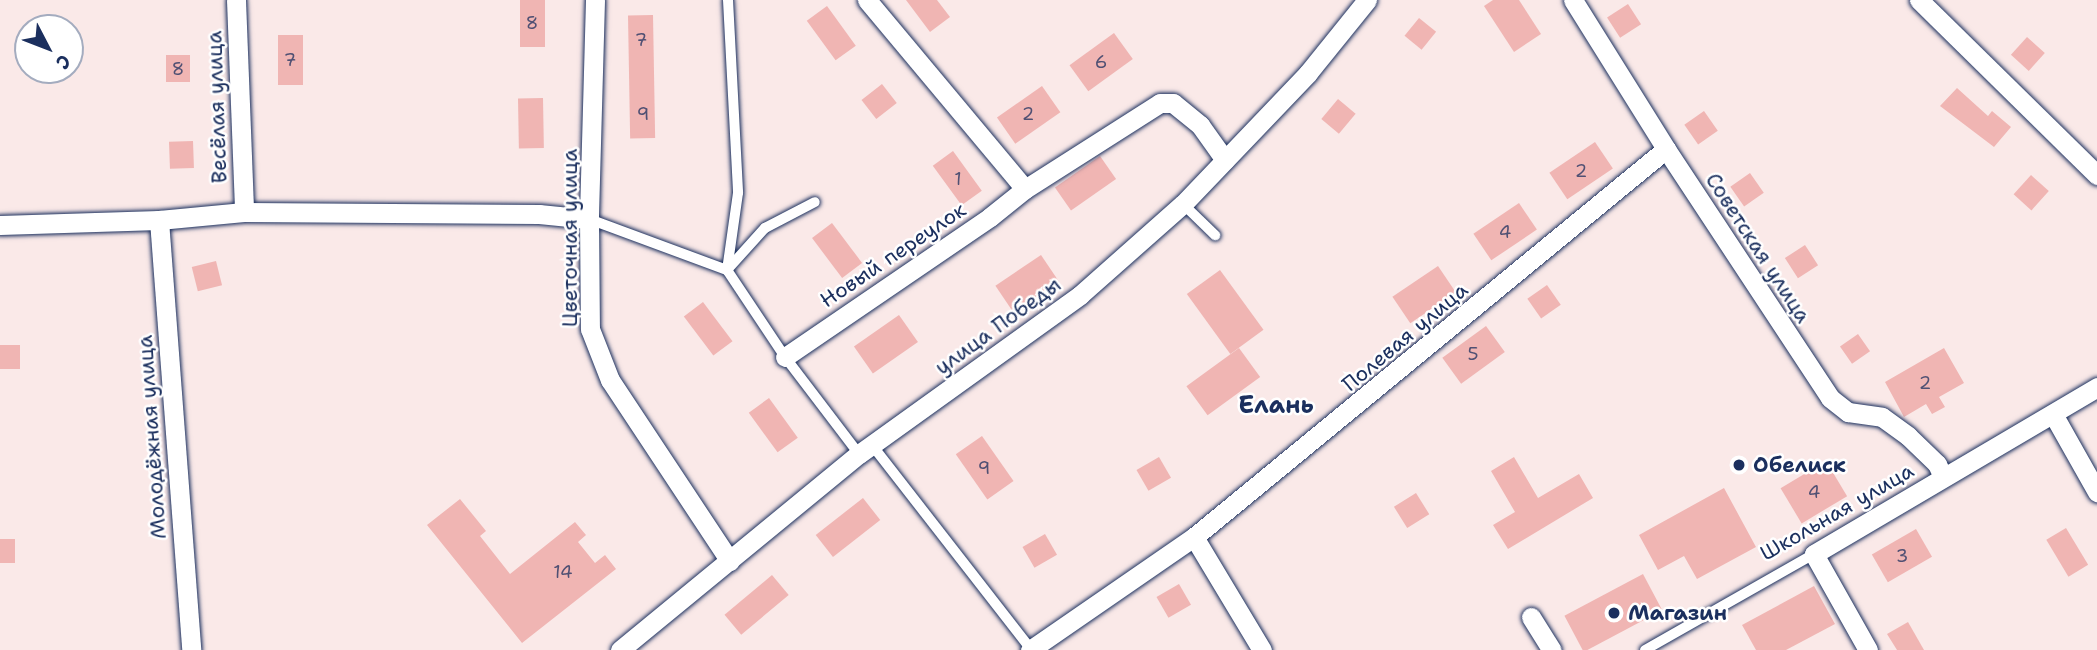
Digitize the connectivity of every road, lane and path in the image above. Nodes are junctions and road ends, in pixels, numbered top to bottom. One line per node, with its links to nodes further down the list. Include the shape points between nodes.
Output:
1 (236, 0): 14 (street, Весёлая улица)
2 (596, 0): 15 (street, Цветочная улица)
3 (728, 0): 19 (lane, via 738,193)
4 (867, 0): 11 (street)
5 (1367, 0): 9 (street, улица Победы, via 1308,73)
6 (1573, 0): 8 (street, Советская улица)
7 (1919, 0): 10 (street)
8 (1666, 149): 24 (street, Советская улица, via 1830,398 1848,412 1882,417 1937,464); 26 (street, Полевая улица)
9 (1225, 160): 11 (street, Новый переулок, via 1200,125 1167,102); 13 (street, улица Победы)
10 (2097, 175)
11 (1025, 188): 20 (street, Новый переулок, via 990,217)
12 (815, 202): 19 (lane, via 765,228)
13 (1183, 204): 18 (lane); 23 (street, улица Победы, via 1080,295)
14 (244, 212): 15 (street, via 539,214); 16 (street)
15 (589, 219): 19 (lane); 28 (street, Цветочная улица, via 590,329 610,380)
16 (159, 220): 17 (street); 30 (street, Молодёжная улица)
17 (0, 225)
18 (1215, 235)
19 (727, 270): 20 (lane)
20 (785, 357): 23 (lane)
21 (2097, 387): 22 (street, Школьная улица)
22 (2053, 414): 24 (street, Школьная улица); 25 (street)
23 (865, 450): 28 (street, улица Победы); 32 (lane)
24 (1943, 477): 27 (street, Школьная улица)
25 (2097, 492)
26 (1194, 537): 32 (street, Полевая улица); 33 (street)
27 (1814, 554): 35 (lane, Школьная улица); 36 (street)
28 (730, 561): 31 (street, улица Победы)
29 (1531, 617): 34 (street)
30 (191, 650)
31 (620, 650)
32 (1030, 650)
33 (1262, 650)
34 (1552, 650)
35 (1645, 650)
36 (1868, 650)

